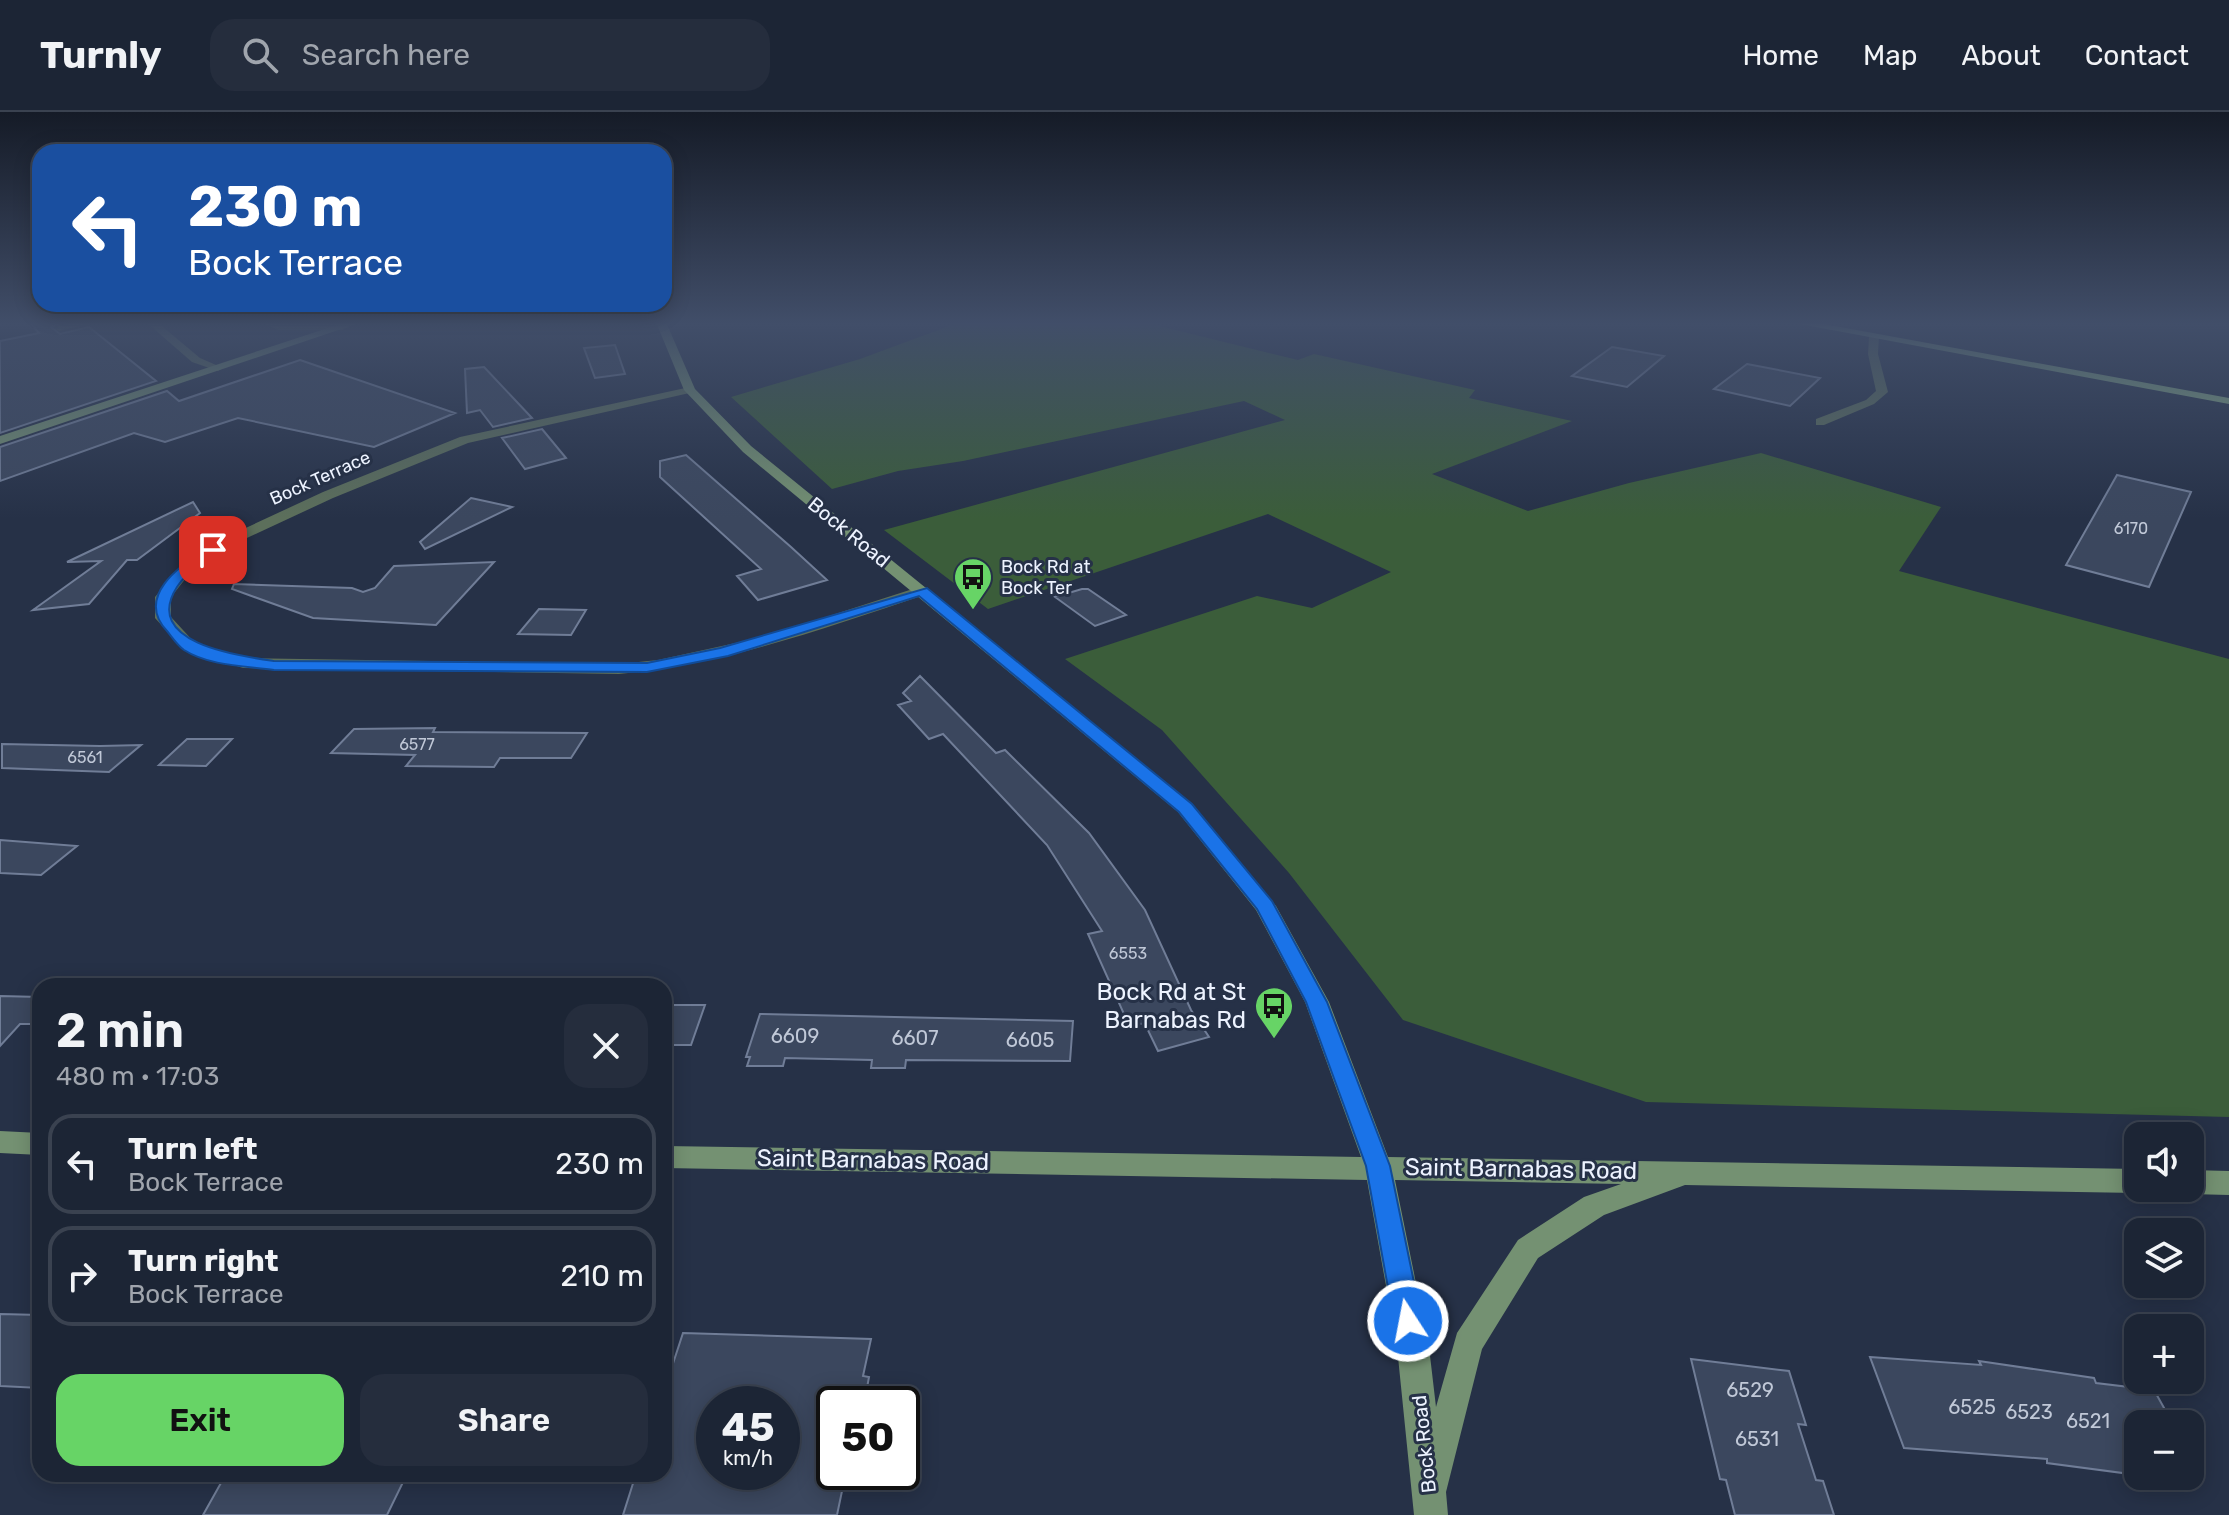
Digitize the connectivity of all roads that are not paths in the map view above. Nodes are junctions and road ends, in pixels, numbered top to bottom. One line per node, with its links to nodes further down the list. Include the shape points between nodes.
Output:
1 (159, 387): 7 (main road)
2 (1881, 387): 6 (street, via 1880,396)
3 (2154, 387): 5 (main road)
4 (690, 390): 8 (main road, Bock Road, via 747,449); 8 (street, Bock Terrace, via 464,440 328,495 189,565 163,597 163,618 189,646 243,663 619,669 723,652)
5 (2229, 401)
6 (1820, 422)
7 (0, 440)
8 (922, 591): 12 (main road, Bock Road, via 1185,808 1250,884 1317,1002)
9 (0, 1142): 10 (main road)
10 (32, 1144)
11 (672, 1157): 12 (main road, Saint Barnabas Road)
12 (1378, 1166): 13 (main road, Saint Barnabas Road); 17 (main road, Bock Road, via 1413,1347)
13 (1687, 1172): 14 (main road, Saint Barnabas Road); 17 (main road, via 1594,1206 1528,1249 1468,1344)
14 (2124, 1181)
15 (2204, 1182): 16 (main road)
16 (2229, 1183)
17 (1431, 1505)

